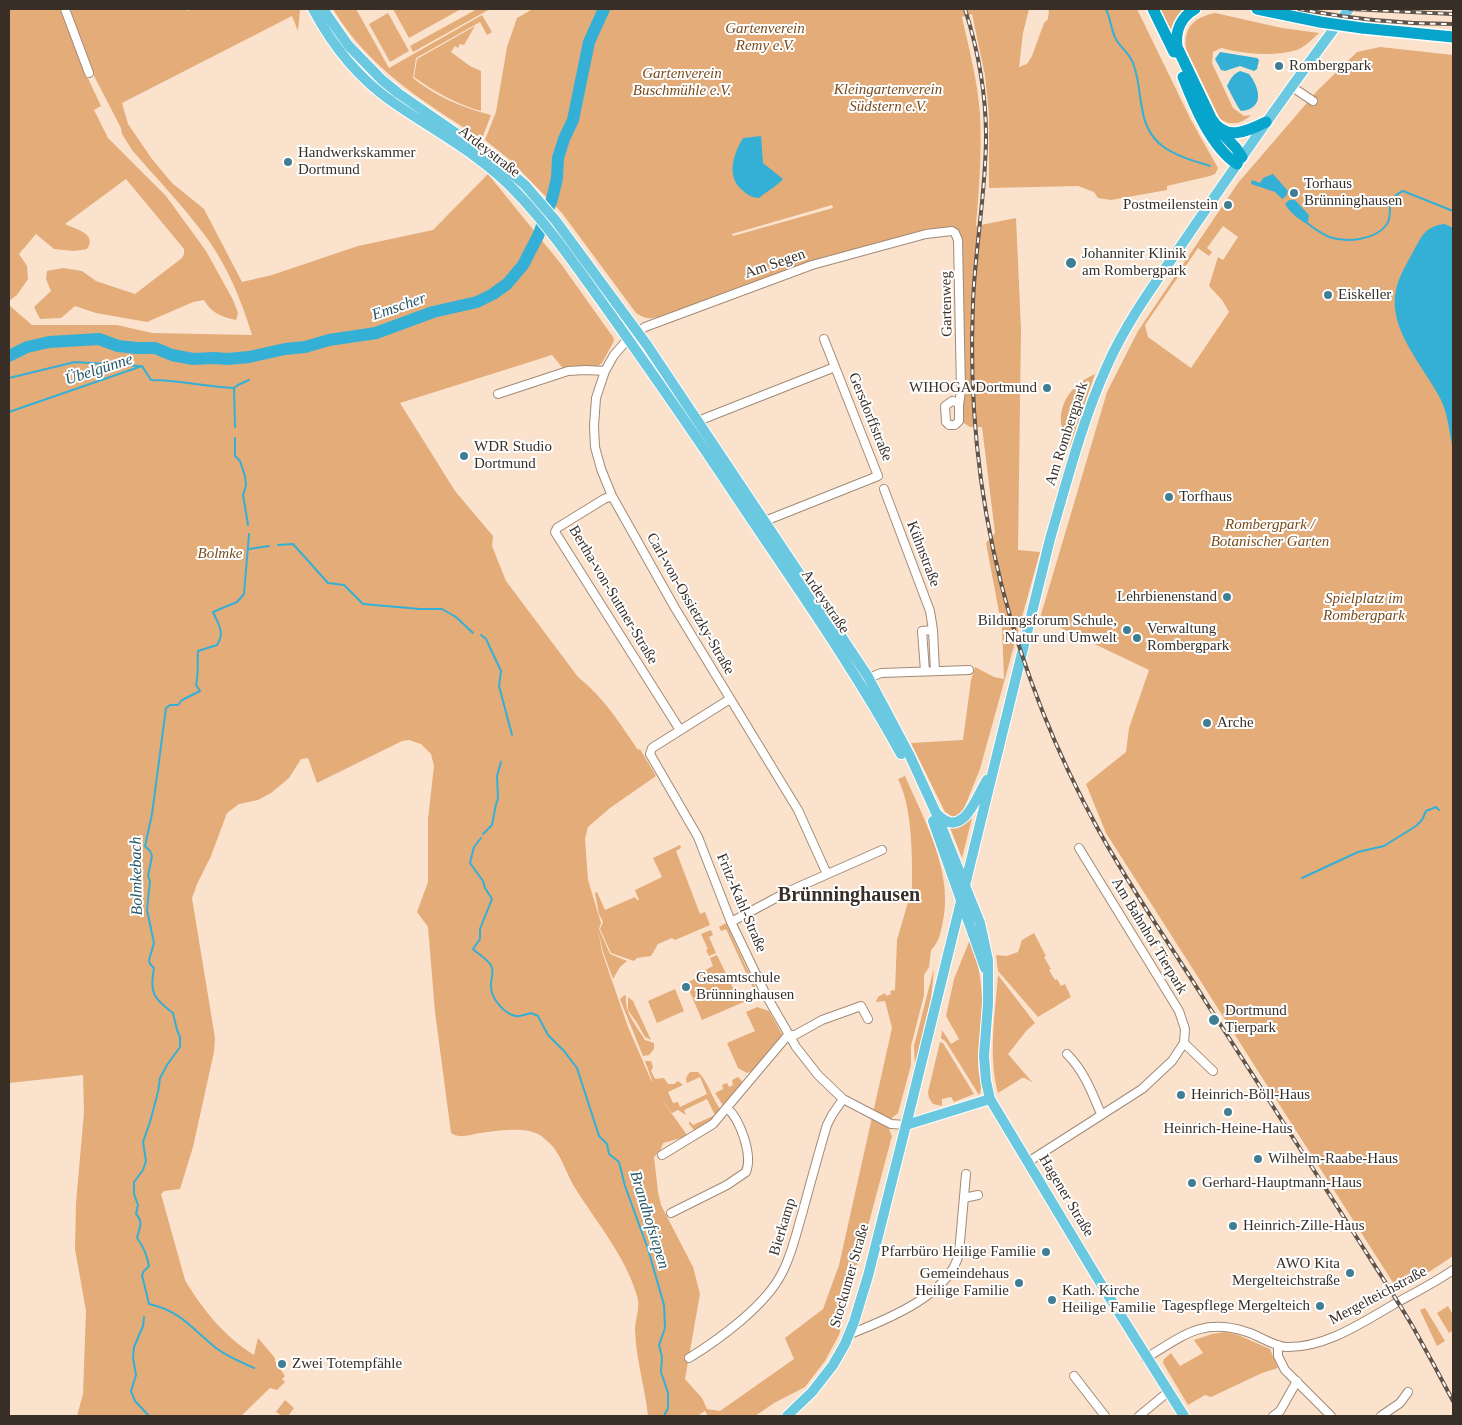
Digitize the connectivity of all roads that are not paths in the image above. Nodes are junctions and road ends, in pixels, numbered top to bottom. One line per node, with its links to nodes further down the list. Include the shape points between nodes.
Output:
1 (65, 9): 9 (street)
2 (312, 9): 17 (main road, Ardeystraße, via 344,56 374,87 482,161 505,181 552,233)
3 (323, 9): 16 (main road, Ardeystraße, via 348,46 382,80 484,151 525,185 556,221)
4 (1153, 9): 14 (highway, via 1208,131 1222,151)
5 (1194, 9): 13 (highway, via 1178,28 1177,47)
6 (1257, 9): 8 (highway, bridge, via 1320,22)
7 (1350, 9): 10 (main road, Am Rombergpark)
8 (1453, 37)
9 (89, 73)
10 (1292, 87): 11 (street); 12 (main road, Am Rombergpark)
11 (1313, 101)
12 (1266, 122): 13 (highway, via 1239,133 1229,132); 14 (main road, Am Rombergpark)
13 (1215, 124): 14 (highway, via 1236,148)
14 (1240, 160): 34 (main road, Am Rombergpark, via 1127,326 1093,400 1050,539)
15 (926, 234): 16 (street, Am Segen, via 786,274 655,322); 22 (street, Gartenweg, via 952,232 958,240)
16 (637, 332): 17 (street); 23 (main road, Ardeystraße)
17 (628, 339): 20 (street, Carl-von-Ossietzky-Straße); 31 (main road, Ardeystraße)
18 (824, 339): 19 (street, Gersdorffstraße)
19 (835, 367): 23 (street, Gersdorffstraße); 26 (street, Gersdorffstraße, via 878,476)
20 (605, 371): 21 (street, via 568,371); 25 (street, Carl-von-Ossietzky-Straße, via 596,398 594,433 601,469)
21 (498, 394)
22 (959, 405)
23 (698, 421): 26 (main road, Ardeystraße)
24 (884, 489): 27 (street, Kühnstraße, via 930,610)
25 (612, 496): 32 (street, Carl-von-Ossietzky-Straße); 33 (street, Bertha-von-Suttner-Straße, via 557,528 556,532)
26 (765, 521): 31 (main road, Ardeystraße)
27 (933, 630): 29 (street, via 922,631); 30 (street, Kühnstraße)
28 (970, 670): 30 (street)
29 (925, 671): 30 (street); 31 (street, via 881,674)
30 (935, 671)
31 (865, 680): 35 (main road, Ardeystraße, via 910,756); 40 (main road, Ardeystraße, via 927,808)
32 (730, 700): 33 (street); 38 (street, Carl-von-Ossietzky-Straße, via 798,810)
33 (680, 730): 41 (street, Fritz-Kahl-Straße, via 652,748 650,754 698,837)
34 (993, 768): 35 (main road, via 963,820 948,822); 39 (main road, Am Rombergpark)
35 (936, 813): 39 (main road, Ardeystraße)
36 (1079, 848): 45 (street, Am Bahnhof Tierpark, via 1179,1011)
37 (882, 850): 38 (street)
38 (827, 874): 41 (street)
39 (965, 887): 40 (main road, Stockumer Straße); 42 (main road, Hagener Straße, via 980,923)
40 (961, 902): 42 (main road, Hagener Straße); 52 (main road, Stockumer Straße)
41 (731, 922): 44 (street, Fritz-Kahl-Straße)
42 (988, 973): 49 (main road, Hagener Straße, via 984,1056)
43 (868, 1019): 44 (street, via 861,1006 822,1020 795,1035)
44 (788, 1035): 48 (street, Fritz-Kahl-Straße, via 812,1068); 50 (street)
45 (1184, 1043): 47 (street); 51 (street, via 1157,1077)
46 (1067, 1054): 51 (street, via 1086,1078)
47 (1214, 1071)
48 (843, 1099): 52 (street, Fritz-Kahl-Straße, via 891,1124); 62 (street, Bierkamp, via 827,1125 791,1253 782,1274 734,1326)
49 (990, 1099): 52 (main road); 54 (main road, Hagener Straße)
50 (727, 1108): 53 (street, via 713,1124); 58 (street, via 740,1125 749,1160 746,1172)
51 (1102, 1114): 54 (street)
52 (906, 1125): 60 (main road, Stockumer Straße)
53 (662, 1155)
54 (1028, 1162): 63 (main road, Hagener Straße)
55 (966, 1174): 57 (street)
56 (978, 1195): 57 (street)
57 (964, 1198): 60 (street, via 957,1262 946,1280 904,1311)
58 (672, 1213)
59 (1453, 1270): 61 (street, Mergelteichstraße, via 1351,1330 1302,1346)
60 (850, 1334): 69 (main road, Stockumer Straße, via 833,1365)
61 (1278, 1345): 63 (street, Mergelteichstraße, via 1249,1332 1216,1325 1194,1330); 65 (street, via 1280,1363)
62 (689, 1358)
63 (1146, 1358): 66 (main road, Hagener Straße)
64 (1074, 1376): 70 (street)
65 (1297, 1381): 68 (street); 73 (street, via 1280,1411)
66 (1168, 1392): 71 (street); 72 (main road, Hagener Straße)
67 (1408, 1392): 74 (street, via 1400,1403)
68 (1329, 1415)
69 (787, 1416)
70 (1105, 1416)
71 (1139, 1416)
72 (1184, 1416)
73 (1273, 1416)
74 (1381, 1416)

